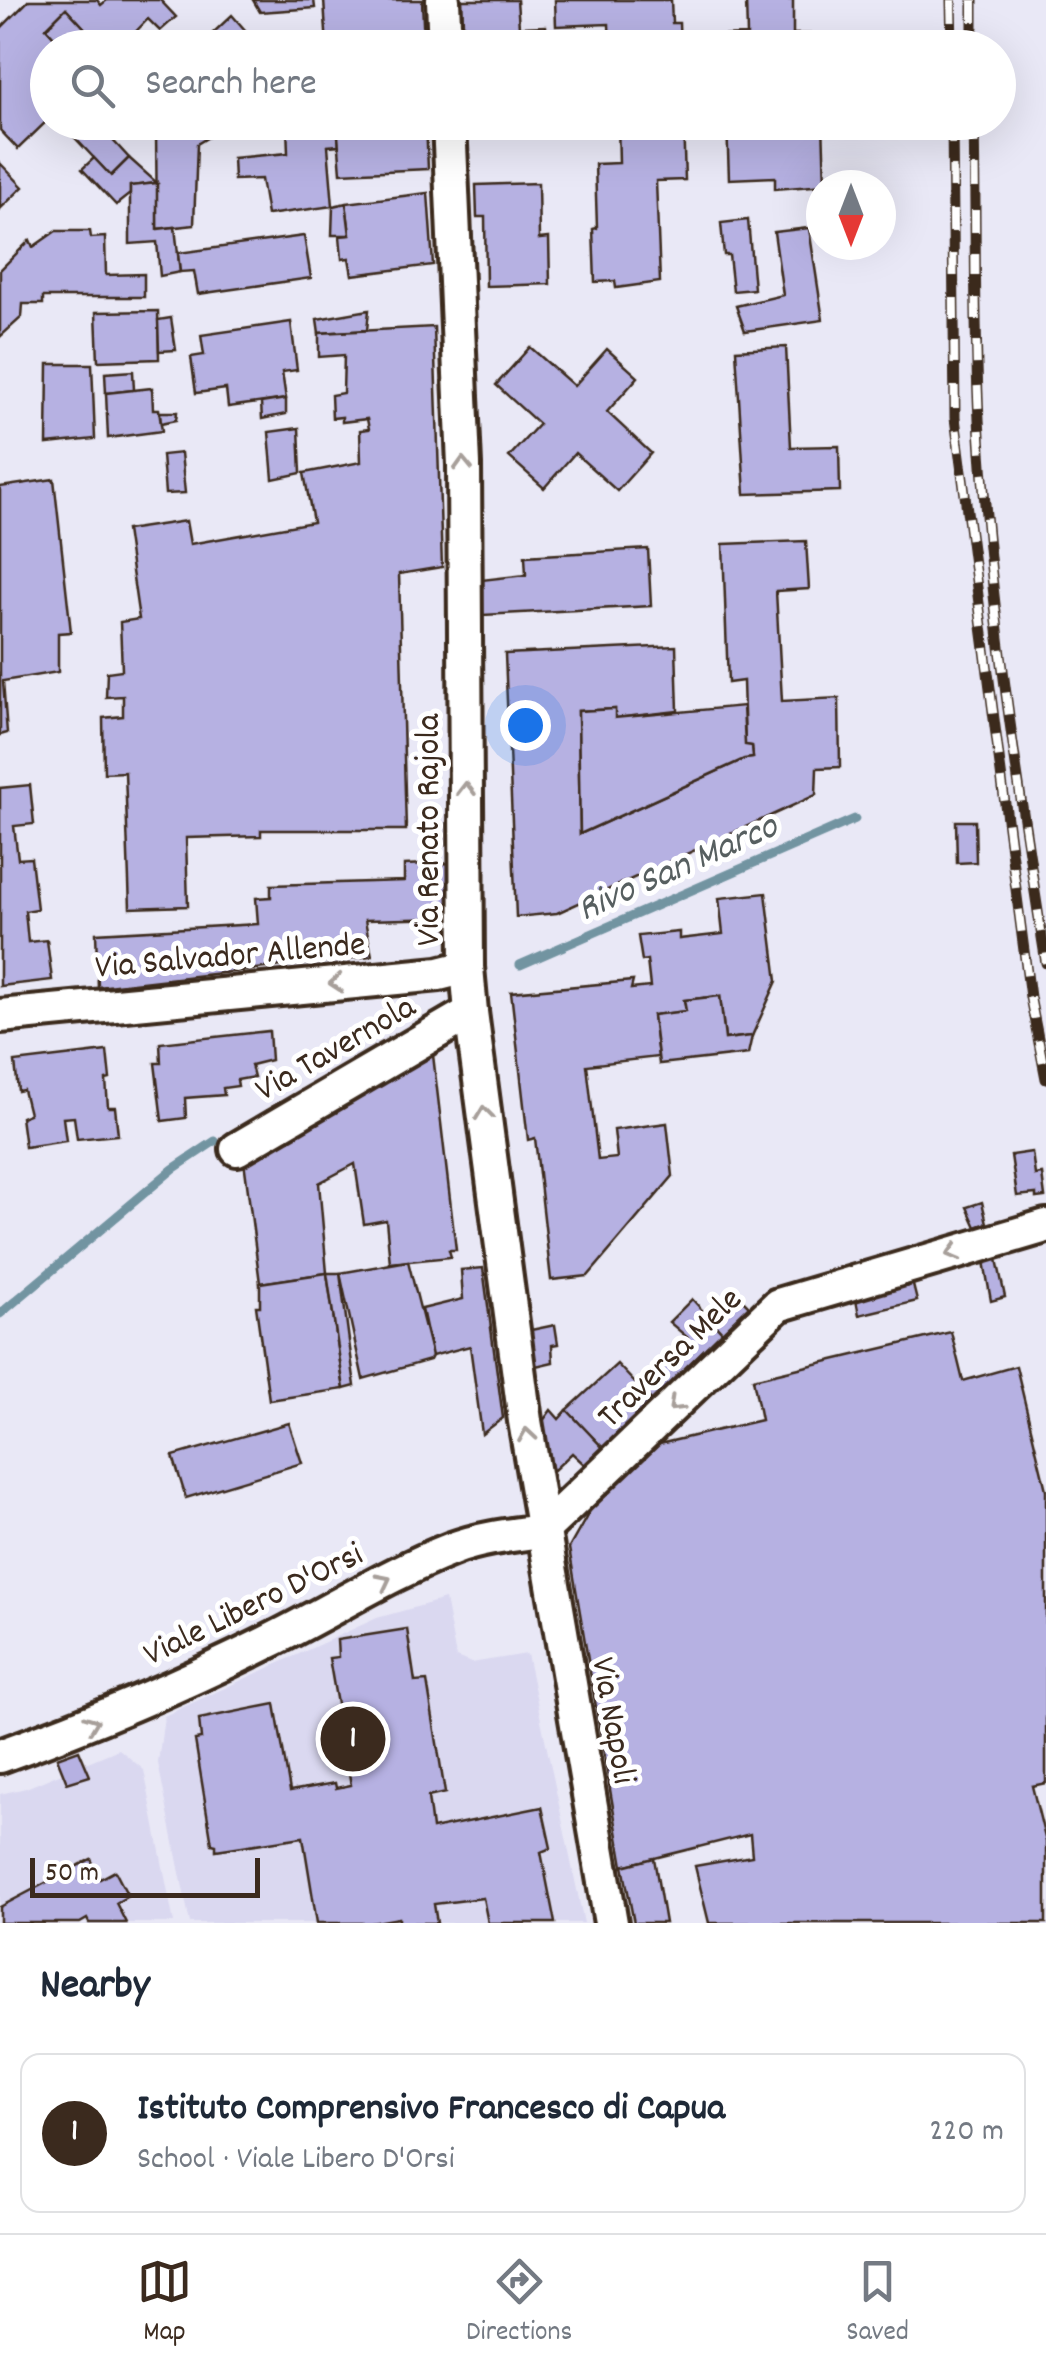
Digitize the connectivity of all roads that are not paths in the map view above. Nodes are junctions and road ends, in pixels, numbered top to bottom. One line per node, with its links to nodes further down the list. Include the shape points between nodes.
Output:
1 (443, 0): 2 (street)
2 (444, 30)
3 (449, 140): 4 (street, Via Renato Rajola, one-way to 3, via 464,465)
4 (467, 967): 5 (street, Via Renato Rajola); 6 (street, Via Salvador Allende, one-way to 6)
5 (471, 1012): 7 (street, Via Tavernola); 9 (street, Via Renato Rajola, one-way to 5)
6 (0, 1016)
7 (236, 1148)
8 (1046, 1226): 9 (street, Traversa Mele, one-way to 9, via 778,1305)
9 (542, 1532): 10 (street, Viale Libero D'Orsi, one-way to 9, via 100,1721 454,1548); 11 (street, Via Napoli)
10 (0, 1756)
11 (611, 1923)

